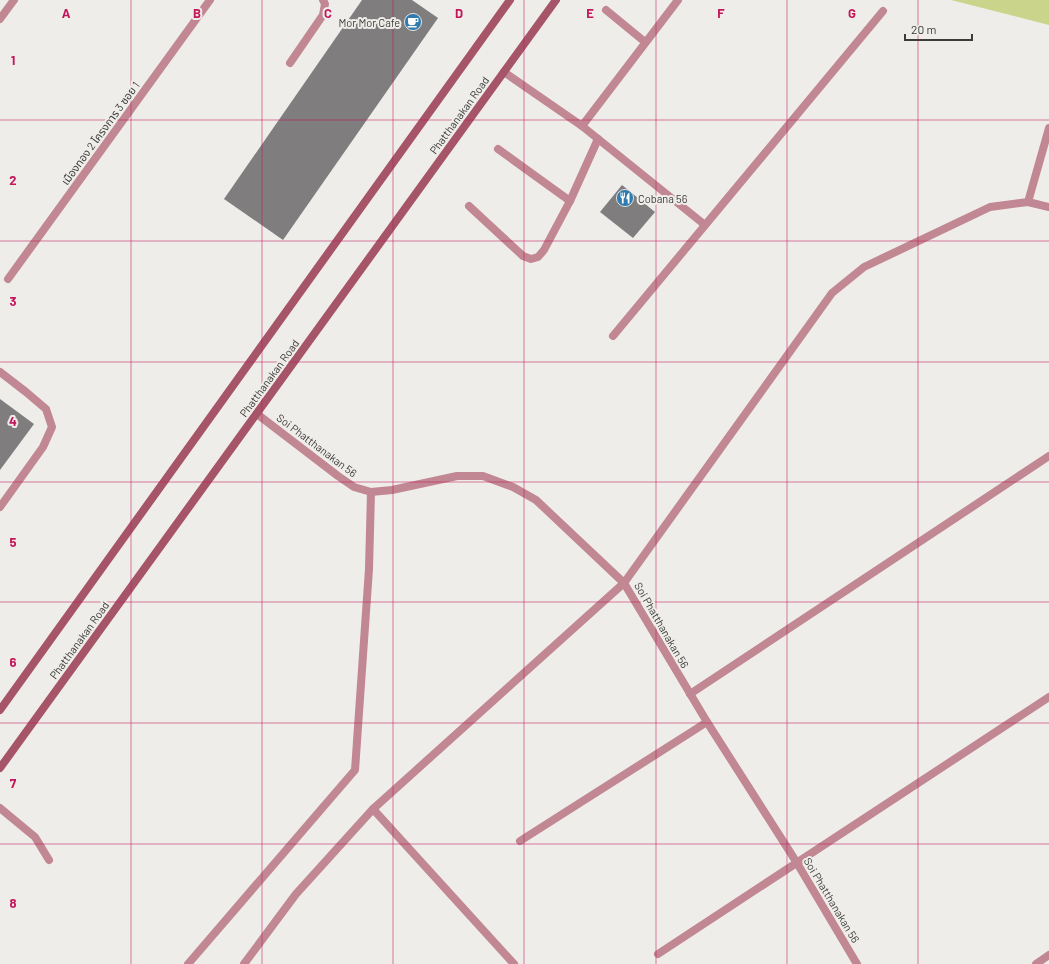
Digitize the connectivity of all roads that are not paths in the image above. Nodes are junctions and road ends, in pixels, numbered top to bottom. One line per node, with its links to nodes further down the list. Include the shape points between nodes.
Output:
1 (14, 0): 9 (street)
2 (210, 0): 22 (street, เมืองทอง 2 โครงการ 3 ซอย 1)
3 (323, 0): 11 (street, via 323,15)
4 (510, 0): 32 (main road)
5 (556, 0): 12 (main road, Phatthanakan Road)
6 (678, 0): 10 (street)
7 (606, 10): 10 (street)
8 (883, 11): 21 (street)
9 (0, 19)
10 (645, 42): 13 (street)
11 (290, 63)
12 (504, 72): 13 (street); 25 (main road, Phatthanakan Road)
13 (582, 126): 15 (street)
14 (1049, 128): 18 (street)
15 (598, 139): 17 (street); 21 (street)
16 (498, 149): 17 (street)
17 (570, 200): 19 (street, via 544,250 538,257 531,259 523,256)
18 (1028, 202): 20 (street); 29 (street, via 990,207 864,267 832,293)
19 (469, 206)
20 (1049, 207)
21 (705, 225): 23 (street)
22 (8, 279)
23 (613, 336)
24 (0, 372): 28 (street, via 46,409 52,427 43,447)
25 (257, 414): 27 (street, Soi Phatthanakan 56, via 354,487); 34 (main road, Phatthanakan Road)
26 (1049, 456): 30 (street)
27 (371, 492): 29 (street, Soi Phatthanakan 56, via 457,476 483,476 513,487 536,500); 42 (street, via 369,569 355,770)
28 (0, 507)
29 (624, 583): 30 (street, Soi Phatthanakan 56); 36 (street)
30 (690, 694): 33 (street, Soi Phatthanakan 56)
31 (1049, 697): 39 (street)
32 (0, 710)
33 (707, 722): 37 (street); 39 (street, Soi Phatthanakan 56)
34 (0, 768)
35 (0, 808): 38 (street, via 34,836)
36 (373, 809): 43 (street, via 296,894); 44 (street)
37 (520, 841)
38 (49, 860)
39 (797, 863): 40 (street); 45 (street, Soi Phatthanakan 56)
40 (658, 954)
41 (1049, 955): 46 (street)
42 (188, 964)
43 (244, 964)
44 (514, 964)
45 (857, 964)
46 (1036, 964)

